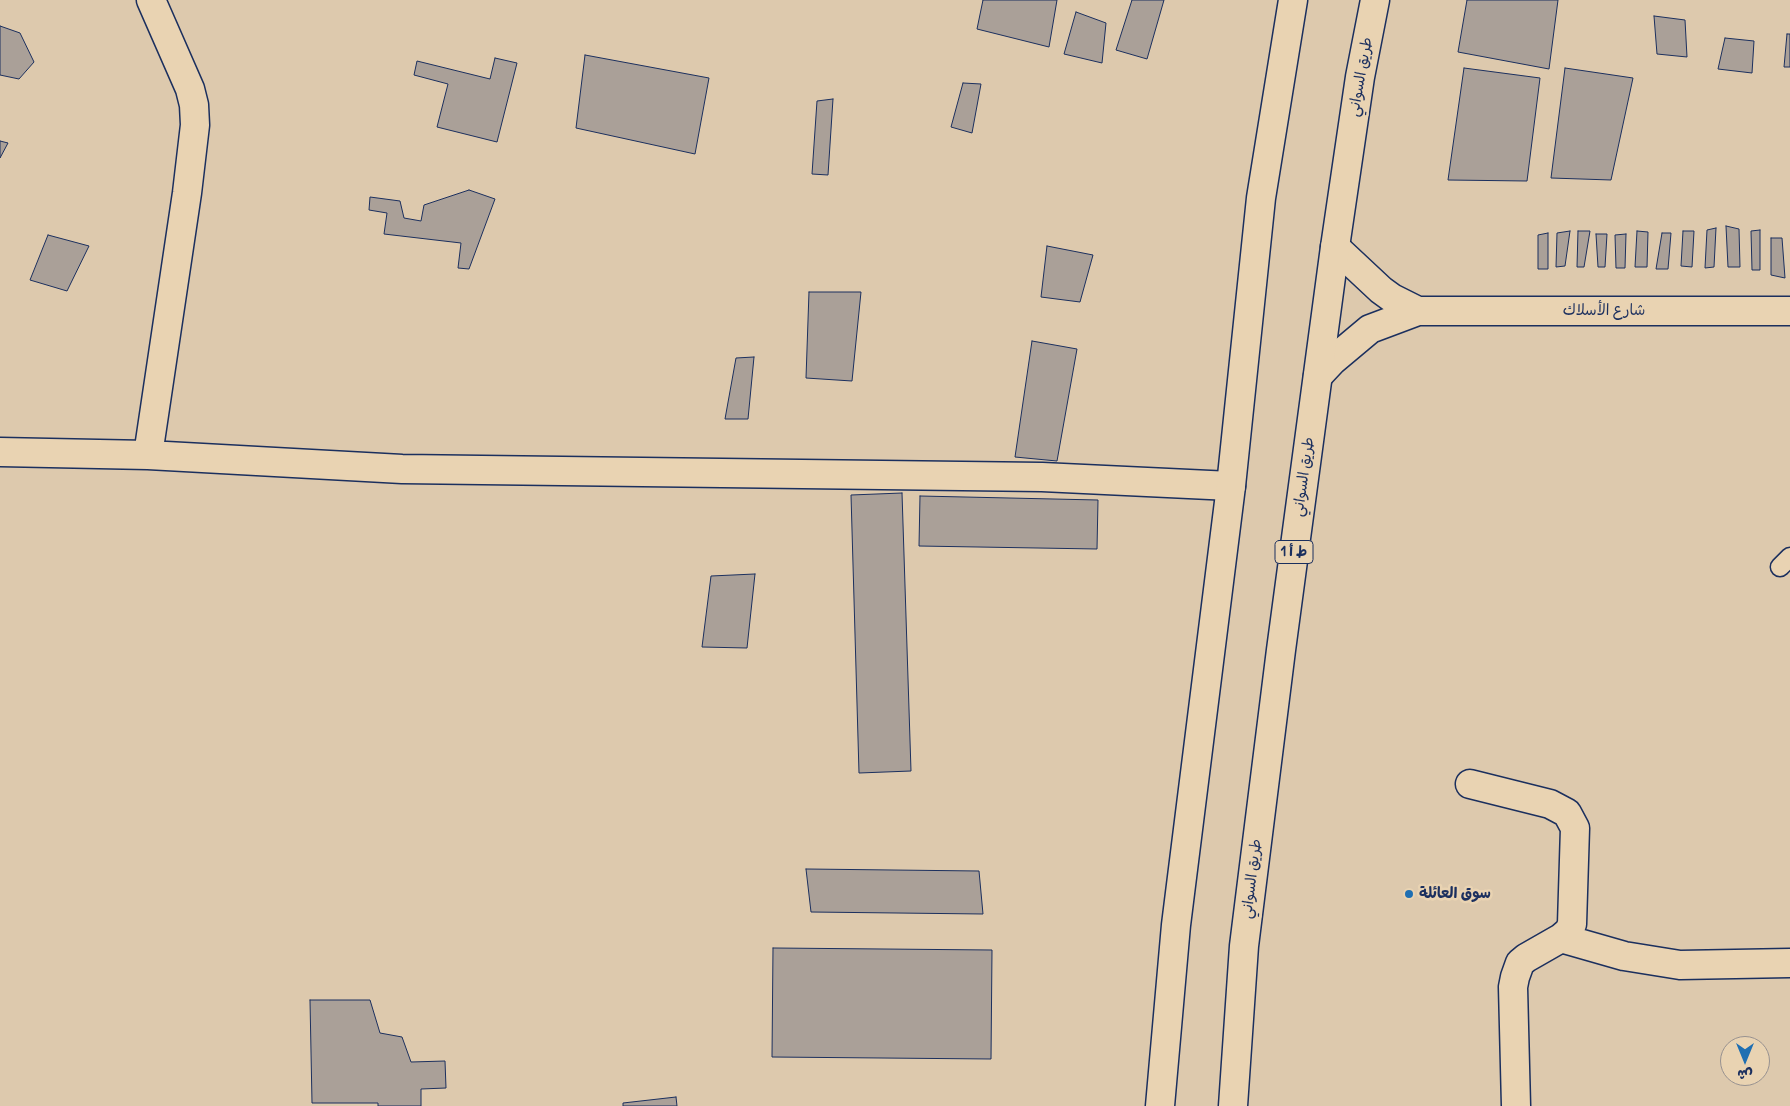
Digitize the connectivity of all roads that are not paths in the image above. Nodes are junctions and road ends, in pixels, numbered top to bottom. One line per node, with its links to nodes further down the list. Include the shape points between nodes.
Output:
1 (151, 0): 9 (main road, via 190,89 195,124)
2 (1293, 0): 10 (main road, via 1261,198)
3 (1375, 0): 4 (main road, طريق السواني / ط أ 1)
4 (1335, 247): 5 (main road, شارع الأسلاك, via 1381,290); 7 (main road, طريق السواني / ط أ 1)
5 (1418, 311): 6 (main road, شارع الأسلاك); 7 (main road, شارع الأسلاك, via 1370,329)
6 (1790, 311)
7 (1318, 376): 15 (main road, طريق السواني / ط أ 1, via 1244,946)
8 (0, 452): 9 (main road)
9 (148, 455): 10 (main road, via 402,469 1042,478)
10 (1231, 486): 14 (main road, via 1176,925)
11 (1470, 784): 12 (main road, via 1550,804 1567,813 1576,828 1572,924)
12 (1561, 938): 13 (main road, via 1624,956 1680,965); 16 (main road, via 1526,958 1517,968 1514,988)
13 (1790, 964)
14 (1160, 1106)
15 (1233, 1106)
16 (1516, 1106)

